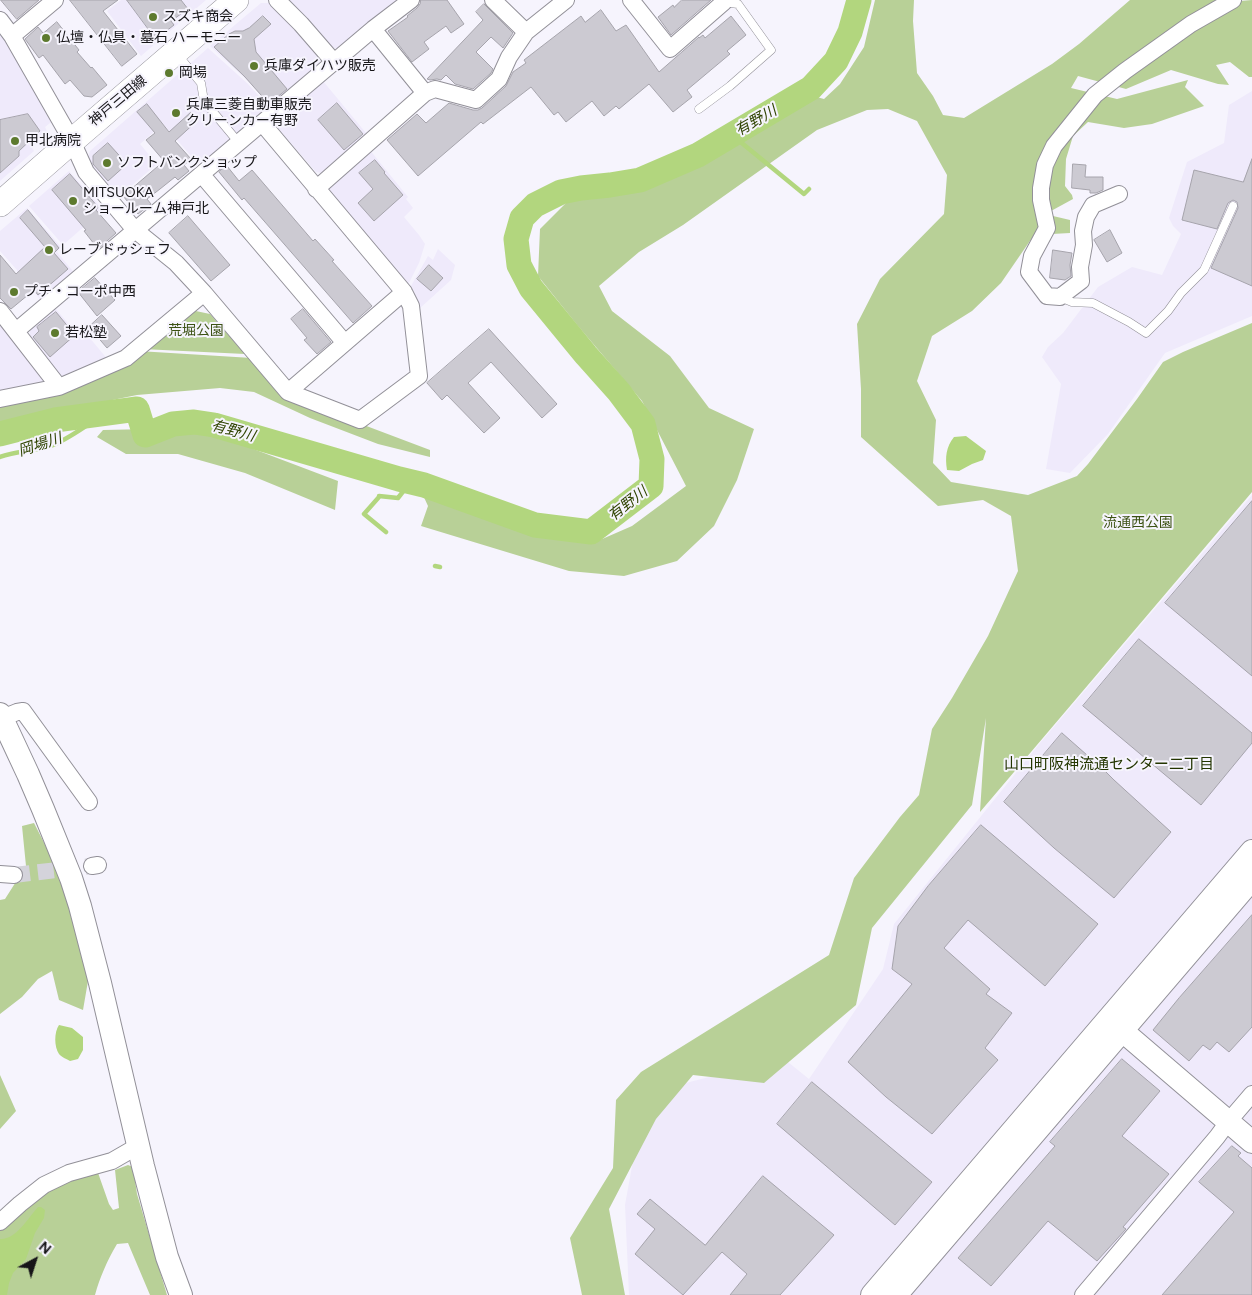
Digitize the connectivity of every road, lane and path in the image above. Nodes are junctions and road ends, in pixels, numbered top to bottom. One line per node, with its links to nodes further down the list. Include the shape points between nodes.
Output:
1 (55, 0): 13 (street)
2 (236, 0): 14 (main road, 神戸三田線)
3 (277, 0): 15 (street)
4 (411, 0): 11 (street)
5 (492, 0): 12 (street)
6 (566, 0): 12 (street)
7 (631, 0): 9 (street, via 670,49)
8 (1234, 0): 29 (street, via 1190,24 1095,95 1054,146 1044,166 1041,188 1047,228 1032,256 1029,272 1047,296)
9 (724, 1): 17 (lane, via 738,4 771,50)
10 (0, 20): 13 (street)
11 (373, 29): 15 (street); 16 (street)
12 (526, 32): 16 (street, via 499,79 476,100 435,89)
13 (12, 36): 19 (street)
14 (175, 52): 19 (main road, 神戸三田線); 20 (lane, via 201,83 204,101)
15 (334, 62): 18 (street)
16 (425, 93): 22 (street)
17 (699, 109)
18 (262, 124): 20 (street); 22 (street)
19 (72, 140): 24 (main road, 神戸三田線); 26 (street, via 86,172)
20 (239, 143): 21 (street)
21 (202, 175): 26 (street); 32 (street)
22 (316, 189): 27 (street)
23 (1119, 194): 29 (street, via 1093,205 1086,217 1081,281)
24 (0, 204)
25 (1233, 206): 29 (lane, via 1204,270 1146,333 1093,303 1072,302)
26 (135, 230): 28 (street, via 176,263); 31 (street)
27 (404, 292): 32 (street); 34 (street, via 411,306 419,376 360,420)
28 (204, 293): 33 (street, via 126,358); 34 (street)
29 (1060, 297)
30 (0, 312): 31 (street)
31 (16, 331): 33 (street)
32 (345, 343): 34 (street)
33 (59, 387): 35 (street)
34 (288, 392)
35 (0, 400)
36 (1, 717): 37 (street, via 23,711); 44 (street, via 43,810 80,906)
37 (89, 802)
38 (1252, 851): 40 (street)
39 (1252, 879): 40 (street)
40 (1116, 1025): 42 (street); 47 (street); 48 (street)
41 (1252, 1094): 42 (street)
42 (1228, 1122): 43 (street); 49 (street)
43 (1252, 1142)
44 (138, 1146): 45 (street, via 112,1161 69,1173 44,1185); 46 (street, via 167,1257)
45 (0, 1222)
46 (181, 1295)
47 (872, 1295)
48 (896, 1295)
49 (1083, 1295)

